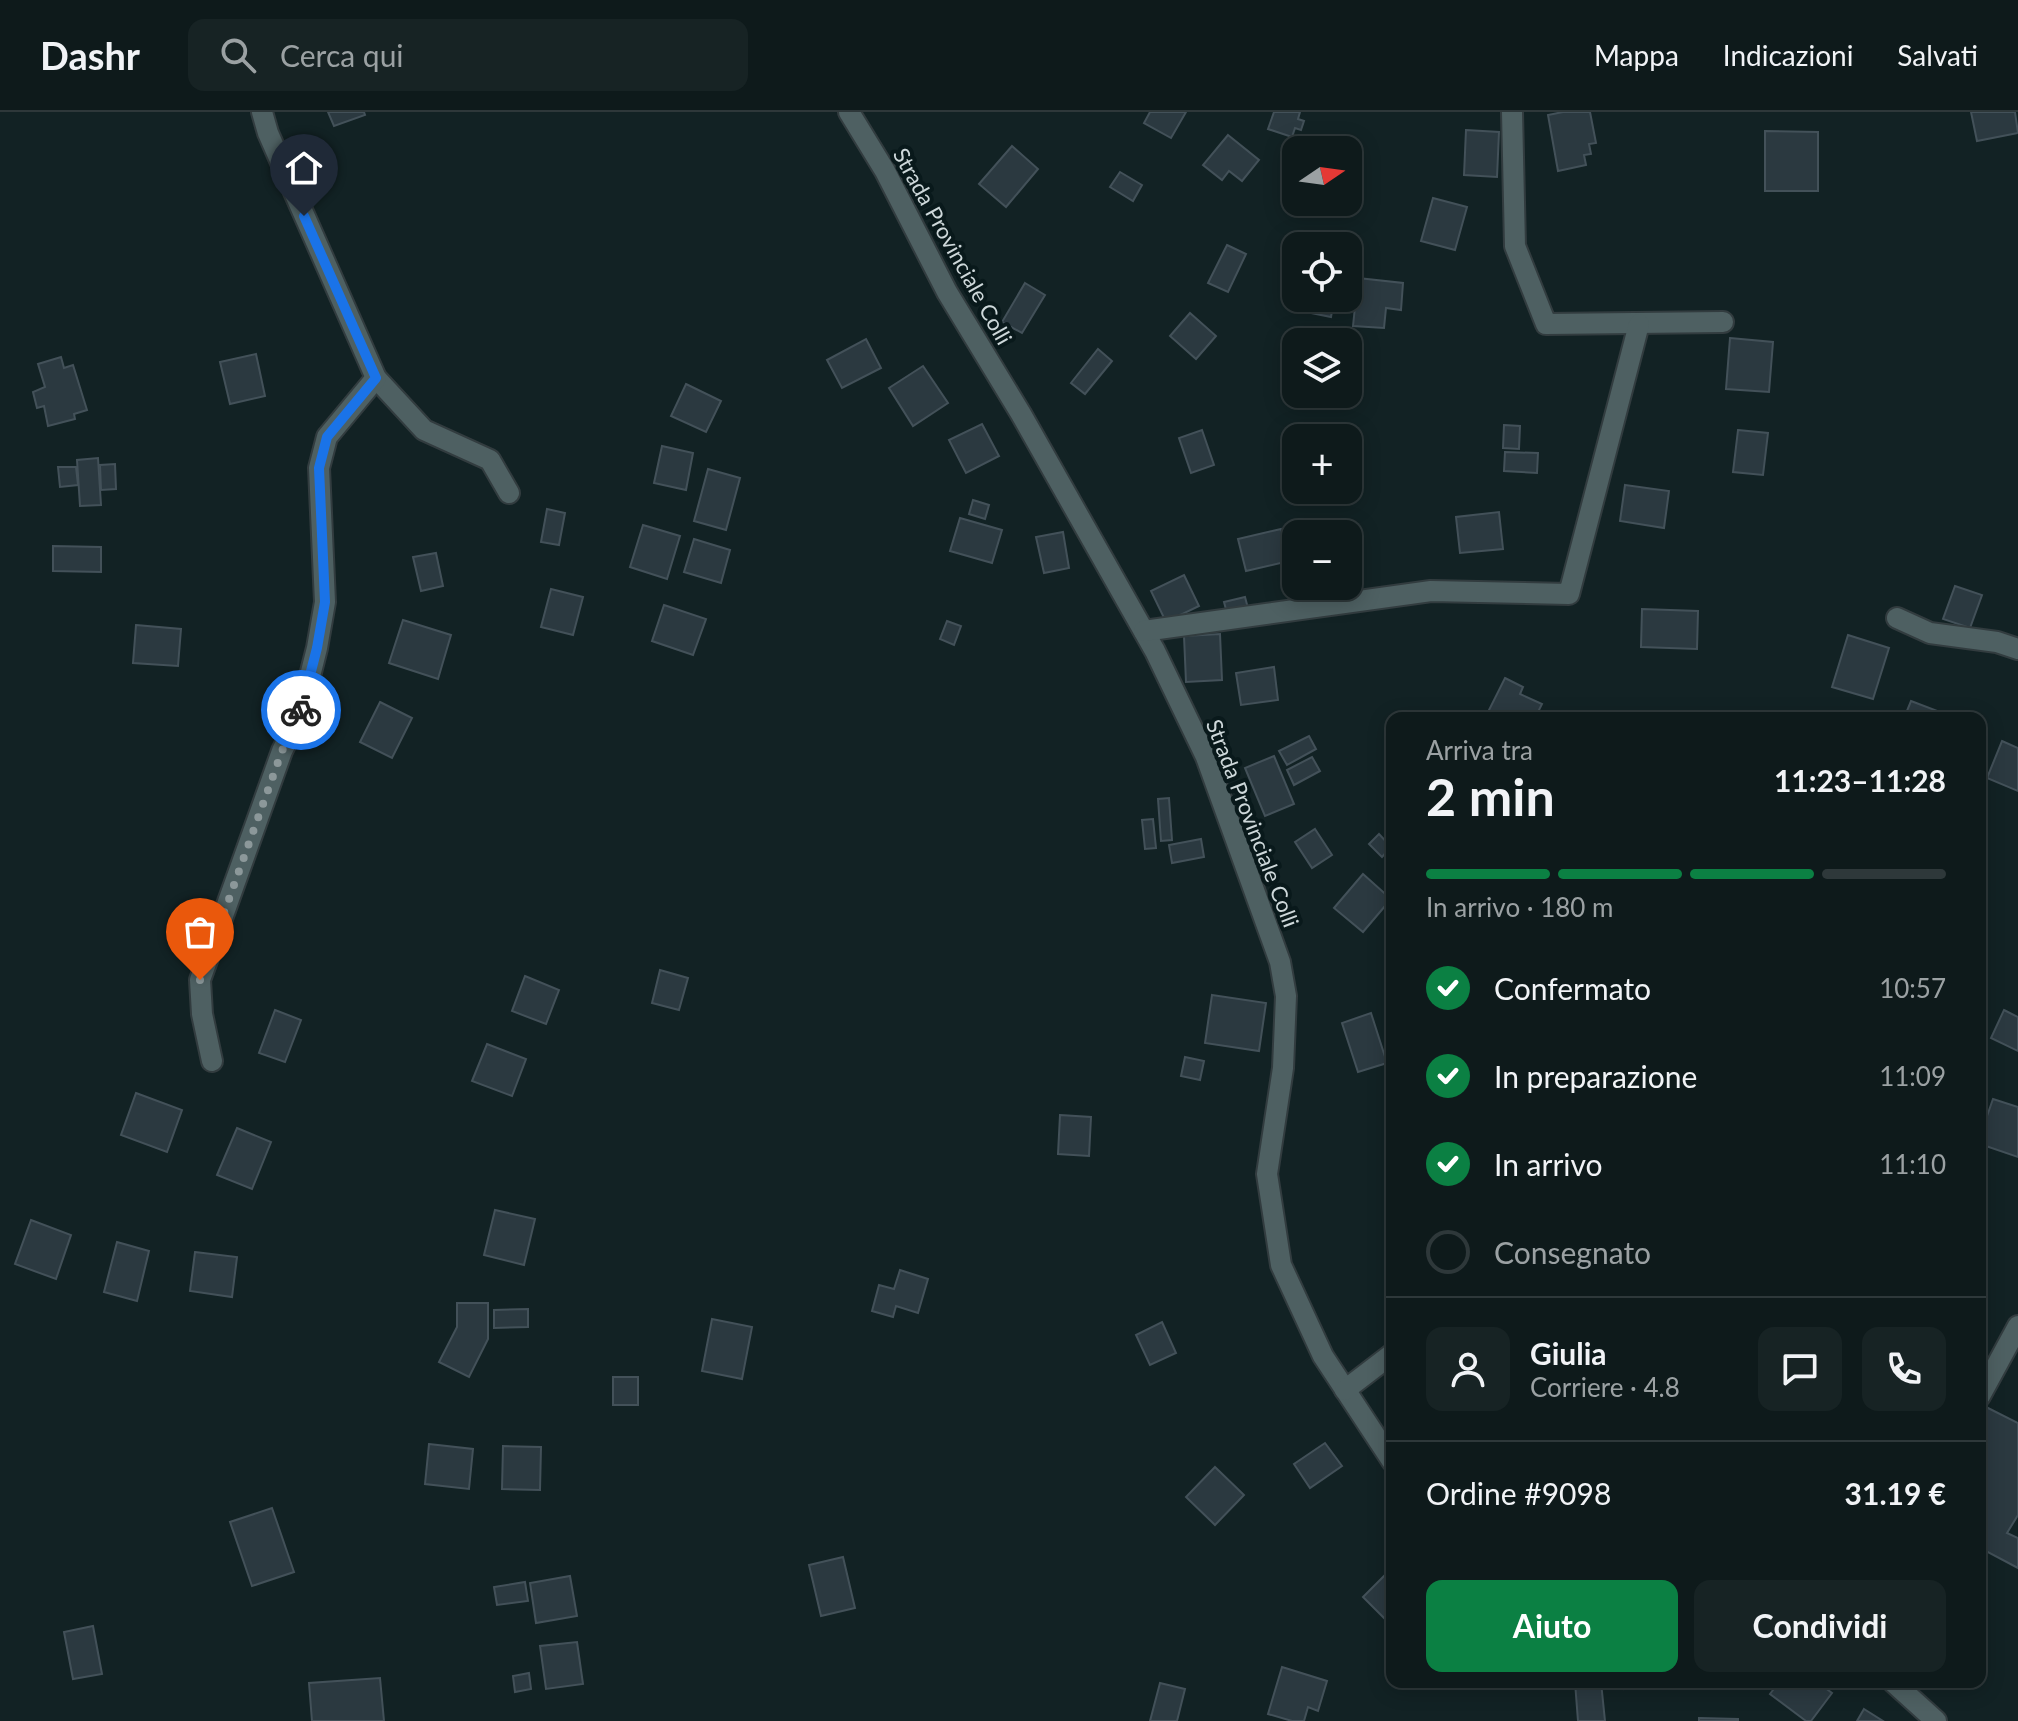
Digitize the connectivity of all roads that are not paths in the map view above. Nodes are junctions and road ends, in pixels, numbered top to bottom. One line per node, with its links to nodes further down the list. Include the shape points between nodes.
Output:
1 (262, 112): 6 (street)
2 (849, 112): 9 (street, Strada Provinciale Colli)
3 (1512, 112): 5 (street, via 1515,246 1546,324)
4 (1723, 322): 5 (street)
5 (1639, 324): 9 (street, via 1569,594 1431,591)
6 (376, 378): 7 (street, via 424,430 490,460); 11 (street, via 327,437 319,468 325,602 317,648 301,712 282,751 200,980)
7 (509, 493)
8 (1897, 618): 10 (street, via 1930,633)
9 (1144, 631): 15 (street, Strada Provinciale Colli, via 1206,757 1280,962 1286,996 1283,1068 1267,1174 1281,1265 1323,1356)
10 (2018, 649)
11 (212, 1061)
12 (2018, 1326): 14 (street)
13 (1386, 1359): 15 (street)
14 (1986, 1385)
15 (1345, 1390): 16 (street, Strada Provinciale Colli)
16 (1386, 1452)
17 (1908, 1688): 18 (street)
18 (1936, 1721)

